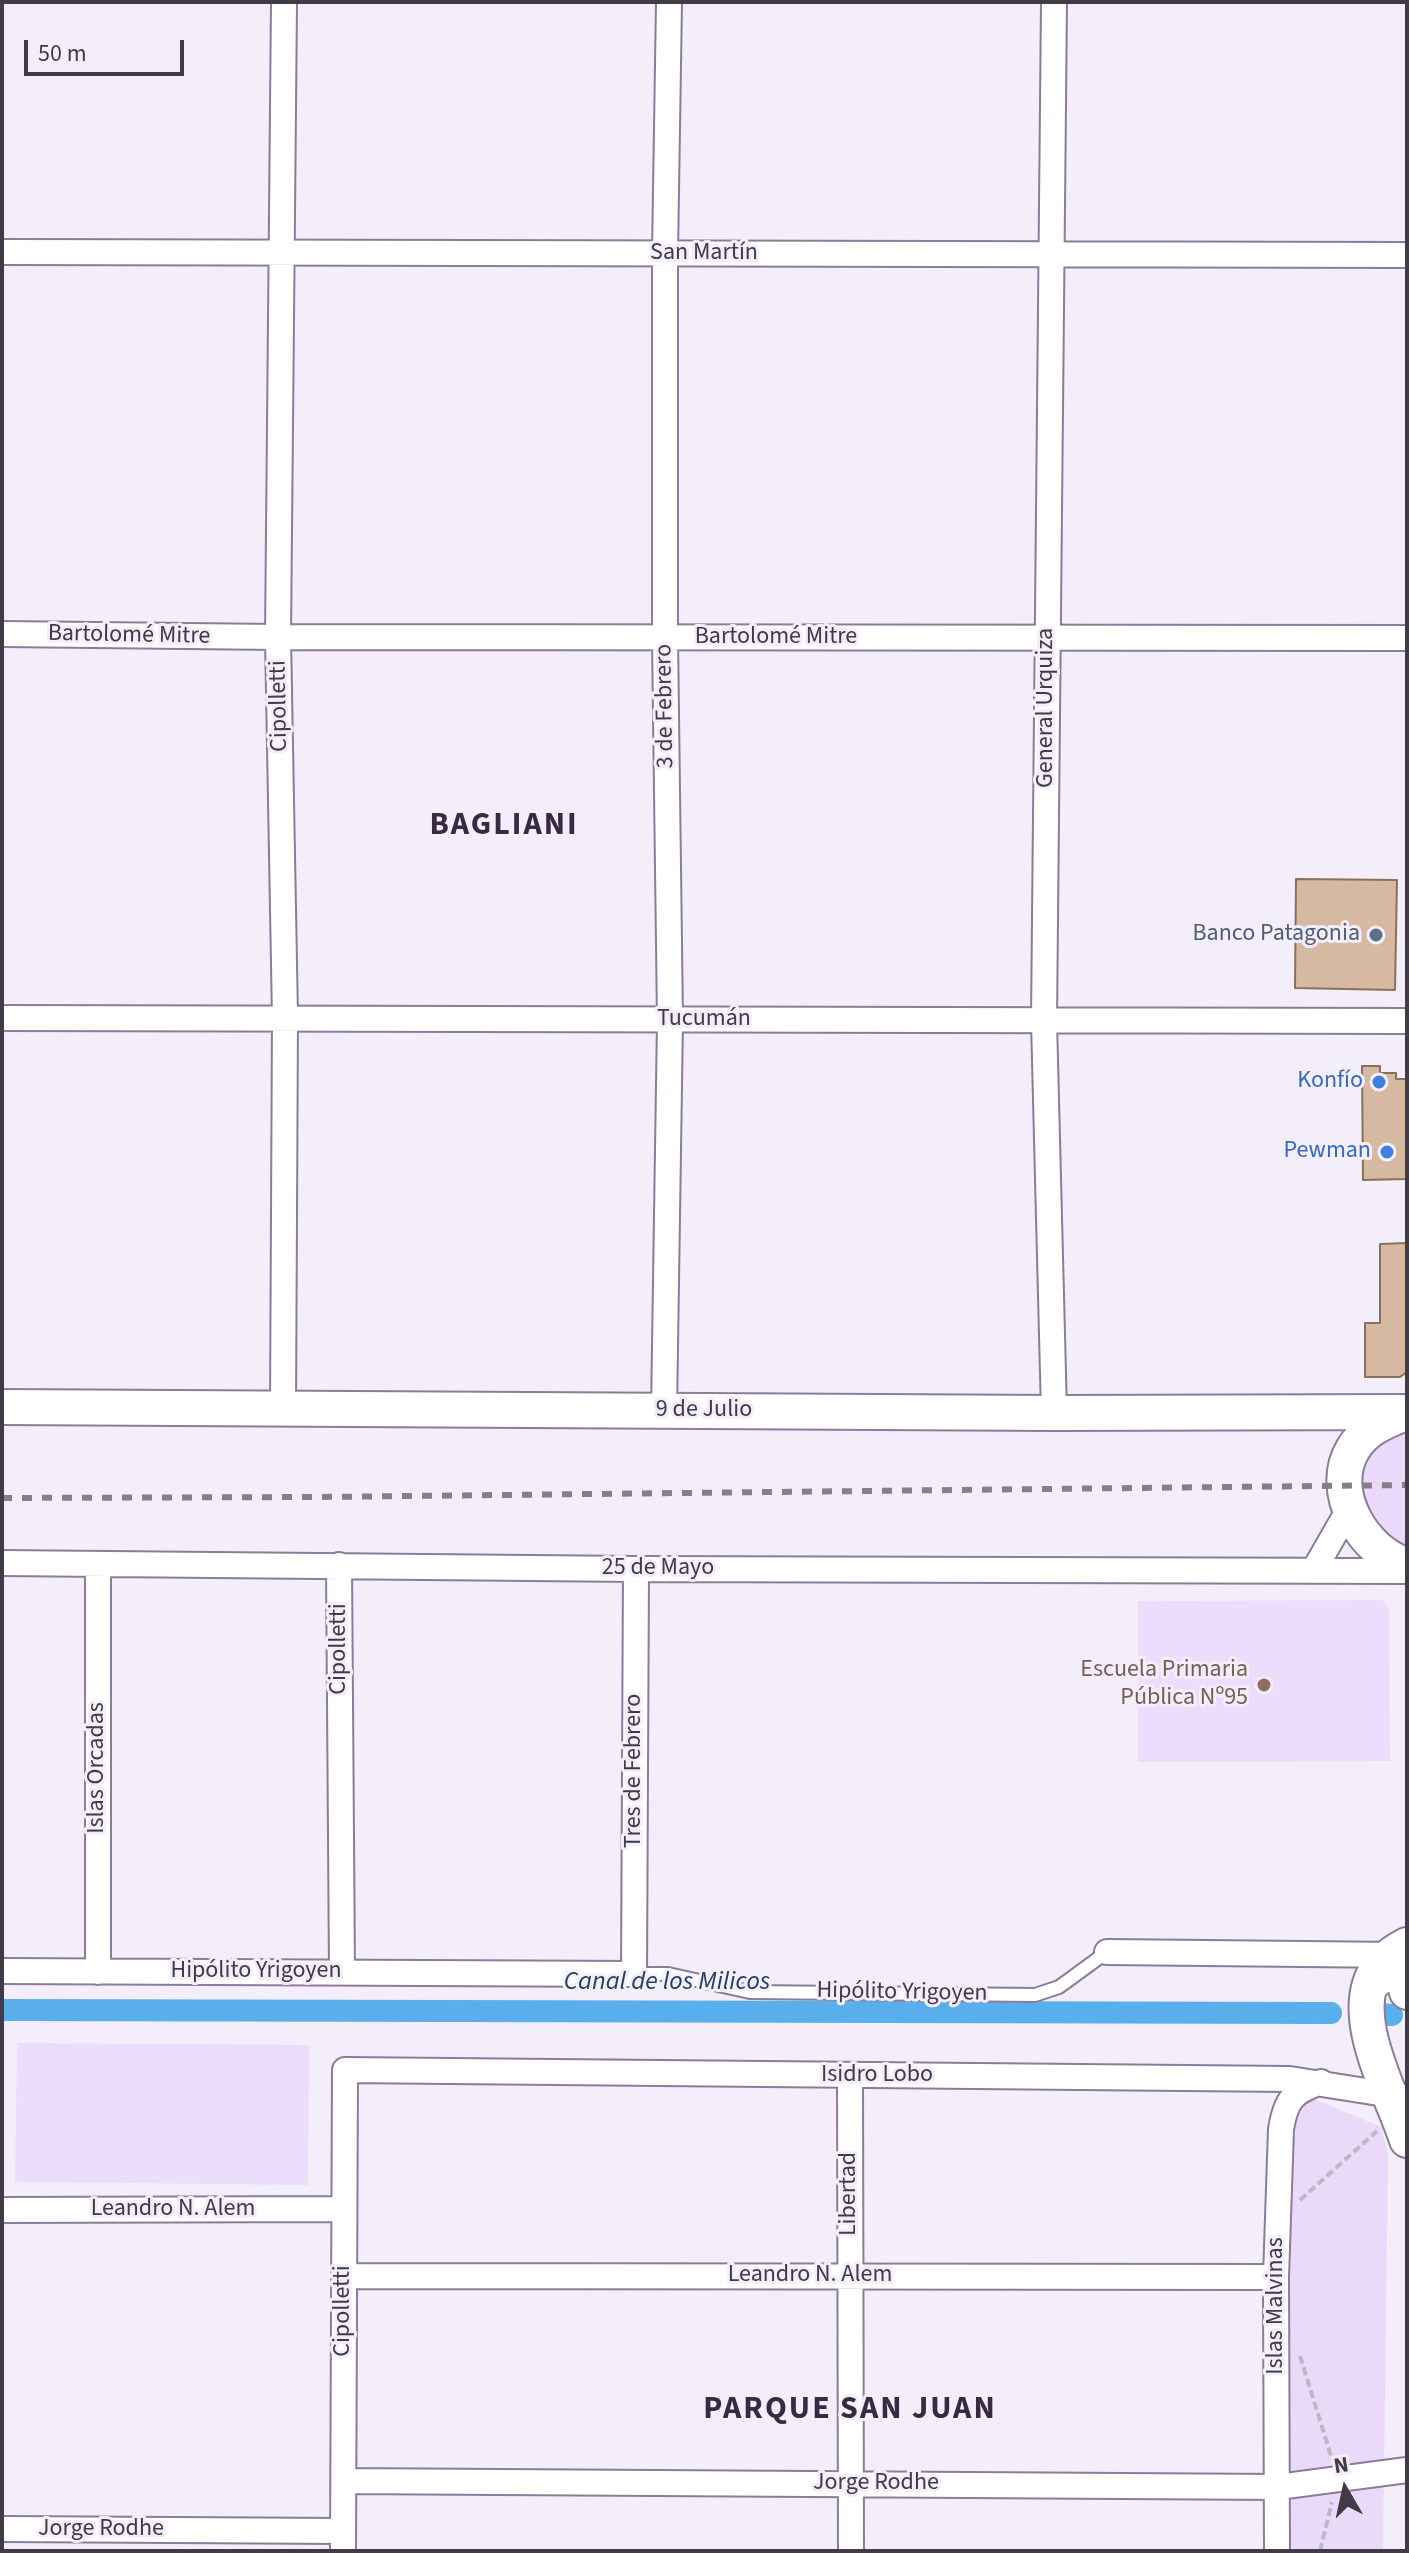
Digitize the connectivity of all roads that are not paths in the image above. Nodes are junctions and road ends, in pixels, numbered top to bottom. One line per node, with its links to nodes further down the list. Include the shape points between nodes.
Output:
1 (284, 2): 5 (street, Cipolletti)
2 (669, 2): 6 (street, 3 de Febrero)
3 (1054, 2): 7 (street, General Urquiza)
4 (2, 252): 5 (street, San Martín)
5 (283, 252): 6 (street, San Martín); 10 (street, Cipolletti)
6 (665, 254): 7 (street, San Martín); 11 (street, 3 de Febrero)
7 (1052, 255): 8 (street, San Martín); 12 (street, General Urquiza)
8 (1407, 255)
9 (2, 634): 10 (street, Bartolomé Mitre)
10 (278, 637): 11 (street, Bartolomé Mitre); 15 (street, Cipolletti)
11 (665, 638): 12 (street, Bartolomé Mitre); 16 (street, 3 de Febrero)
12 (1047, 638): 13 (street, Bartolomé Mitre); 17 (street, General Urquiza)
13 (1407, 638)
14 (2, 1018): 15 (street, Tucumán)
15 (285, 1018): 16 (street, Tucumán); 20 (street, Cipolletti)
16 (670, 1020): 17 (street, Tucumán); 21 (street, 3 de Febrero)
17 (1044, 1021): 18 (street, Tucumán); 23 (street, General Urquiza)
18 (1407, 1021)
19 (2, 1407): 20 (street, 9 de Julio)
20 (283, 1409): 21 (street, 9 de Julio)
21 (664, 1411): 23 (street, 9 de Julio)
22 (1407, 1412): 23 (street, 9 de Julio); 24 (street, via 1365,1433 1351,1452 1344,1485)
23 (1054, 1413)
24 (1349, 1509): 28 (street, via 1380,1552); 30 (street)
25 (2, 1563): 26 (street, 25 de Mayo)
26 (98, 1564): 27 (street, 25 de Mayo); 35 (street, Islas Orcadas)
27 (339, 1565): 29 (street, 25 de Mayo); 36 (street, Cipolletti)
28 (1407, 1565)
29 (636, 1569): 30 (street, 25 de Mayo); 37 (street, Tres de Febrero)
30 (1314, 1570): 31 (street, 25 de Mayo)
31 (1407, 1571)
32 (1402, 1951): 33 (street, Hipólito Yrigoyen); 38 (street, via 1377,1969)
33 (1107, 1952): 37 (lane, Hipólito Yrigoyen, via 1059,1987 1035,1995 750,1992 668,1974)
34 (2, 1971): 35 (street, Hipólito Yrigoyen)
35 (98, 1972): 36 (street, Hipólito Yrigoyen)
36 (342, 1972): 37 (street, Hipólito Yrigoyen)
37 (634, 1974)
38 (1370, 1985): 39 (street, via 1382,1975 1398,1974); 43 (street, via 1369,2032)
39 (1407, 1992)
40 (345, 2070): 41 (street, Isidro Lobo); 44 (street, Cipolletti)
41 (850, 2076): 42 (street, Isidro Lobo); 47 (street, Libertad)
42 (1321, 2082): 43 (street, Isidro Lobo, via 1359,2091); 48 (street, Islas Malvinas, via 1299,2089 1284,2112)
43 (1396, 2115)
44 (344, 2209): 45 (street, Leandro N. Alem); 46 (street, Cipolletti)
45 (2, 2210)
46 (344, 2276): 47 (street, Leandro N. Alem); 50 (street, Cipolletti)
47 (850, 2276): 48 (street, Leandro N. Alem); 51 (street, Libertad)
48 (1276, 2277): 52 (street, Islas Malvinas)
49 (1407, 2470): 52 (street, Jorge Rodhe)
50 (344, 2481): 51 (street, Jorge Rodhe); 54 (street, Cipolletti)
51 (850, 2484): 52 (street, Jorge Rodhe); 55 (street, Libertad)
52 (1278, 2487): 56 (street, Islas Malvinas)
53 (2, 2529): 54 (street, Jorge Rodhe)
54 (343, 2541)
55 (851, 2551)
56 (1277, 2551)

